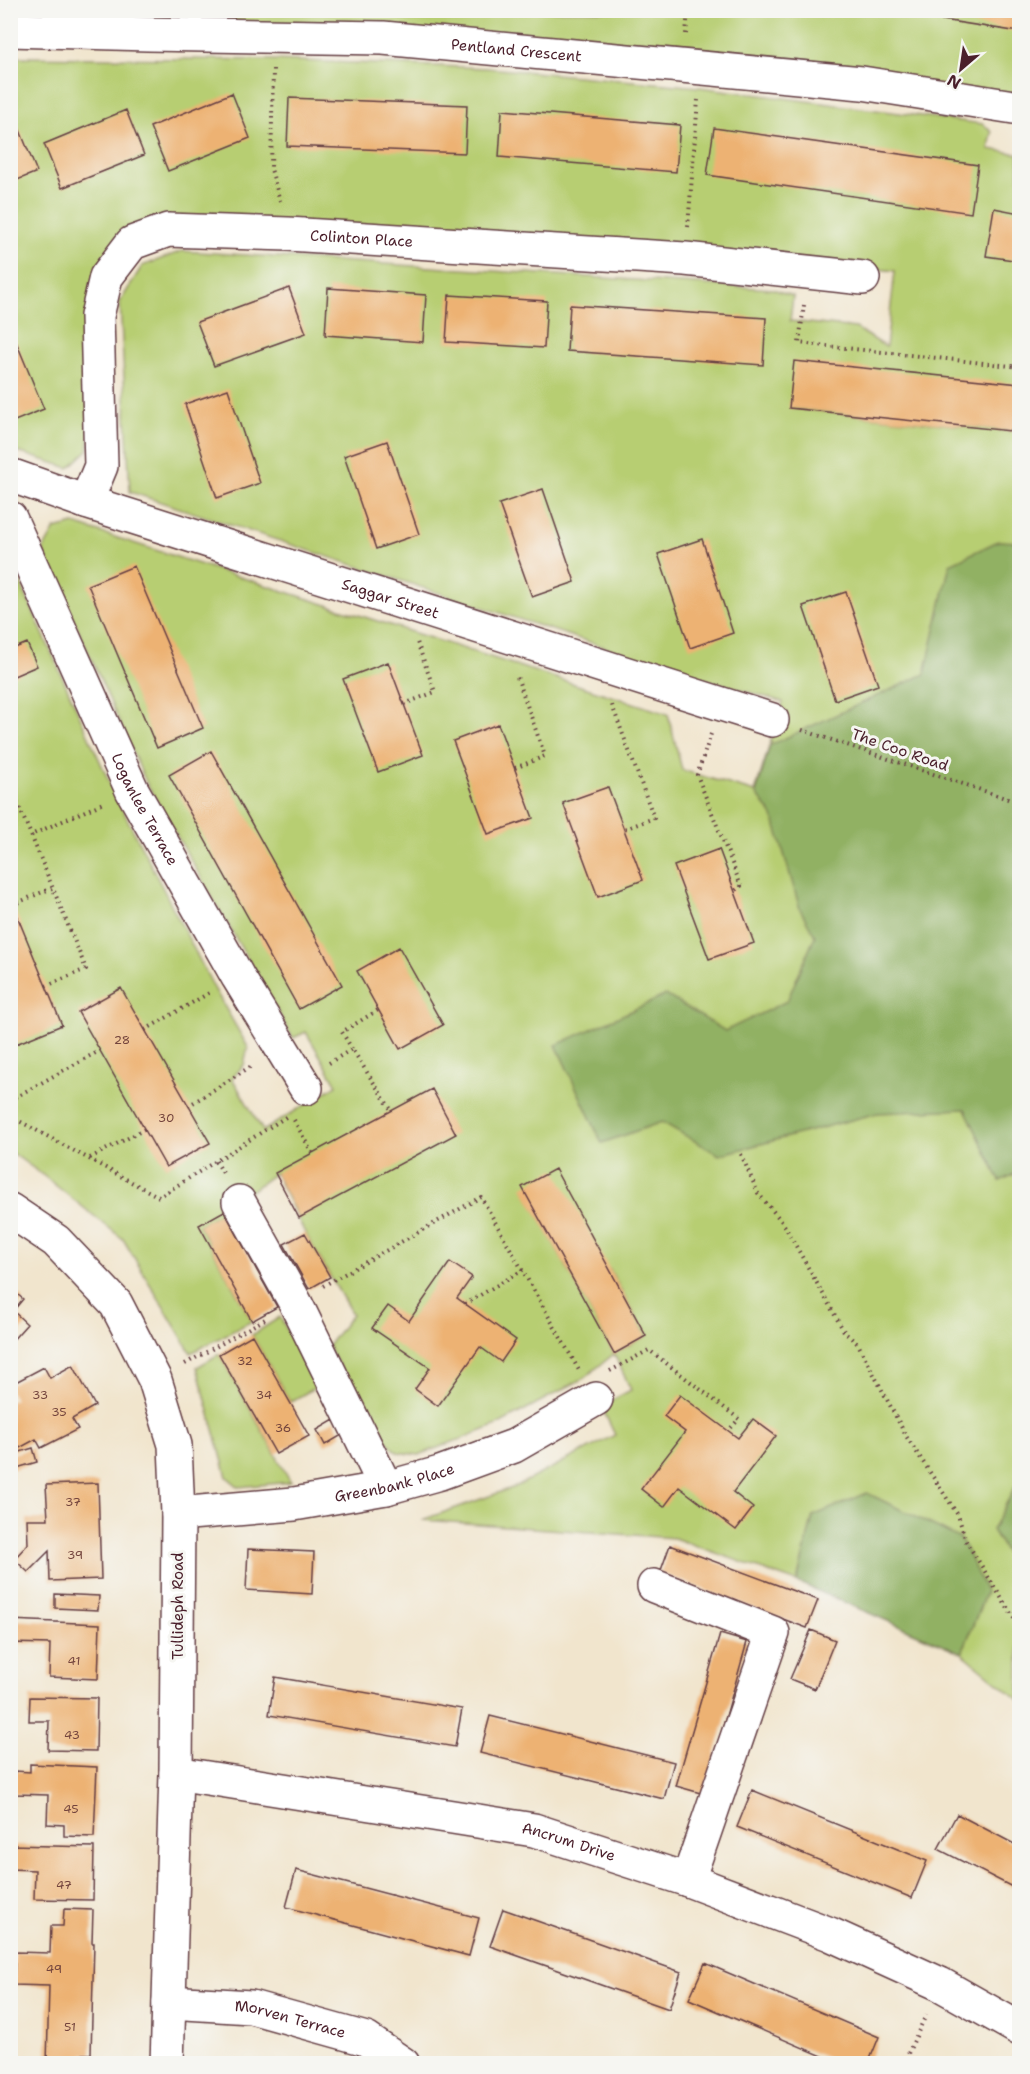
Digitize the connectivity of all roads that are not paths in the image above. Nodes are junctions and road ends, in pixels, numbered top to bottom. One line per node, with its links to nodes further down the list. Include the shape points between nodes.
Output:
1 (10, 30): 2 (street, Pentland Crescent, via 383,38 862,83)
2 (1020, 108)
3 (863, 278): 5 (street, Colinton Place, via 685,259 168,230 132,243 106,277 97,316 101,466)
4 (13, 484): 5 (street, Saggar Street)
5 (86, 502): 7 (street, Saggar Street)
6 (10, 518): 8 (street, Loganlee Terrace, via 132,790)
7 (772, 720)
8 (304, 1084)
9 (239, 1202): 12 (street, via 295,1302)
10 (10, 1210): 13 (street, Tullideph Road, via 56,1241 116,1304 155,1380 175,1445)
11 (591, 1391): 12 (street, Greenbank Place, via 514,1446)
12 (386, 1488): 13 (street, Greenbank Place, via 294,1504)
13 (178, 1514): 15 (street, Tullideph Road)
14 (654, 1586): 16 (street, via 773,1633)
15 (176, 1773): 16 (street, Ancrum Drive, via 534,1830); 17 (street, Tullideph Road)
16 (688, 1881): 18 (street, Ancrum Drive, via 830,1934 940,1984)
17 (169, 2002): 19 (street, Tullideph Road); 20 (street, Morven Terrace, via 251,2007 366,2039)
18 (1020, 2029)
19 (167, 2064)
20 (403, 2064)

